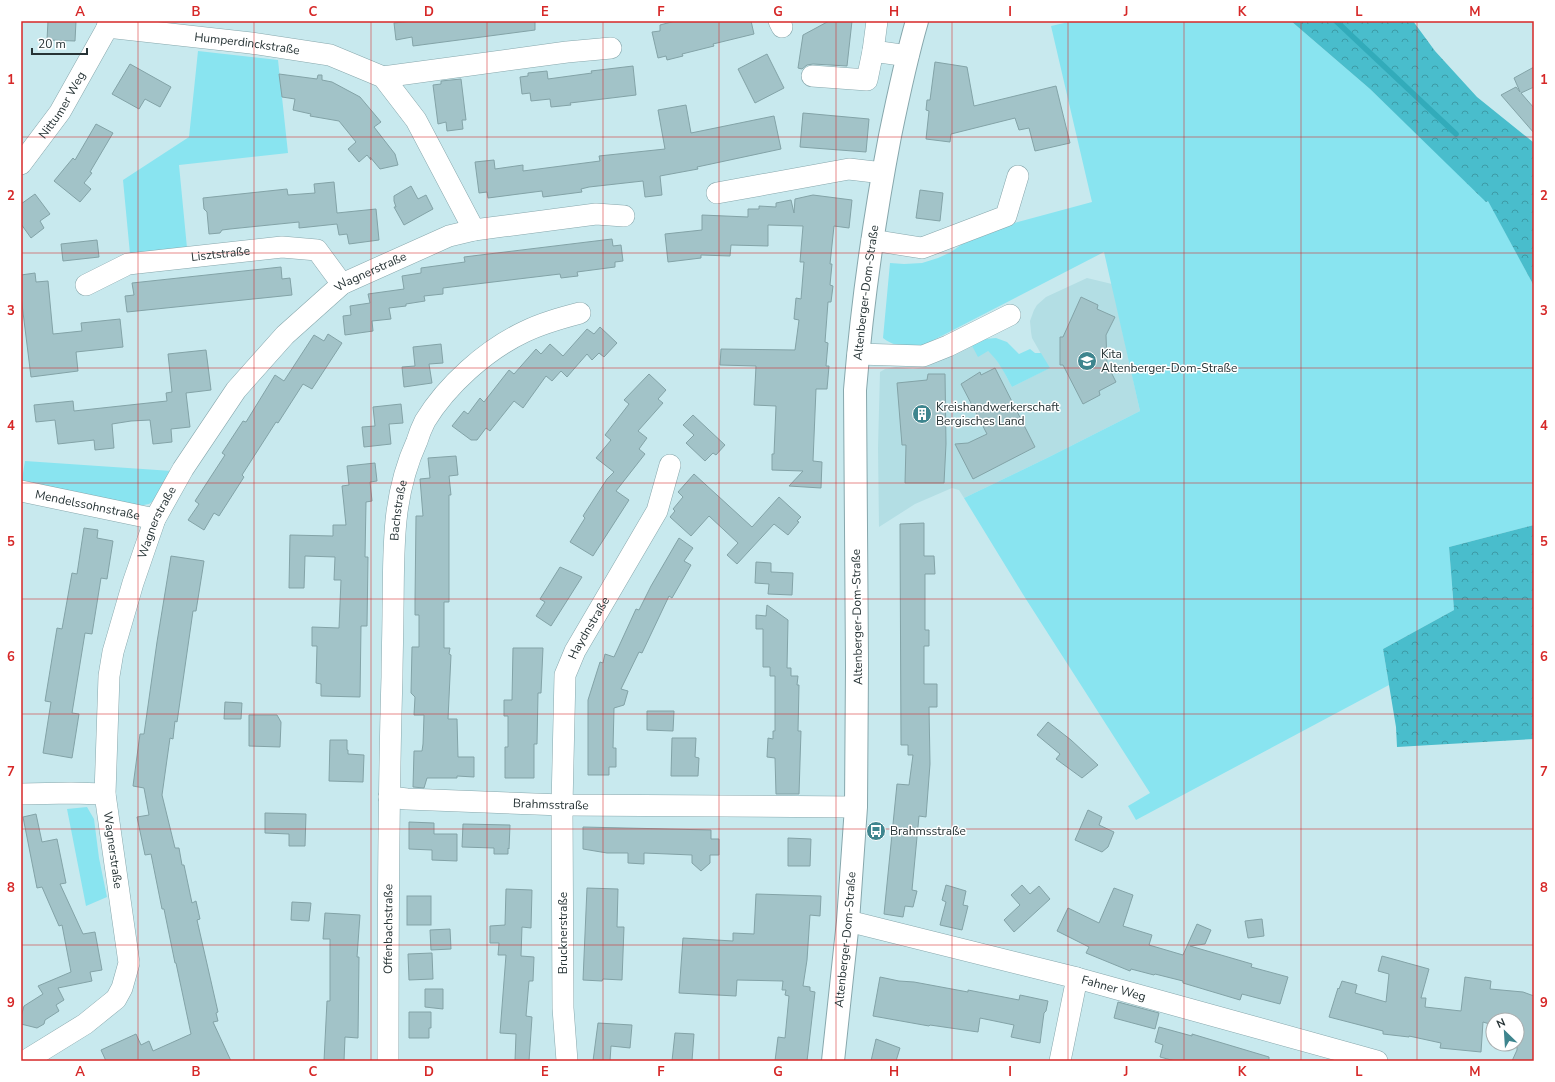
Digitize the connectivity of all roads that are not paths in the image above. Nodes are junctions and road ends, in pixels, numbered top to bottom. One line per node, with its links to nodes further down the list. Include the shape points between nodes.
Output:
1 (877, 21): 5 (street)
2 (109, 24): 7 (street, Humperdinckstraße, via 330,55); 8 (street, Nittumer Weg, via 60,112)
3 (911, 33): 5 (street); 9 (main road, Altenberger-Dom-Straße)
4 (611, 48): 7 (street)
5 (873, 51): 6 (street, via 867,80)
6 (812, 76)
7 (382, 77): 13 (street, Humperdinckstraße, via 416,120)
8 (21, 164)
9 (883, 173): 11 (street, via 849,169); 14 (main road, Altenberger-Dom-Straße)
10 (1018, 176): 14 (street, via 1006,216 922,248)
11 (717, 193)
12 (624, 216): 13 (street, Wagnerstraße, via 596,214)
13 (474, 230): 15 (street, Wagnerstraße, via 449,236)
14 (872, 240): 19 (main road, Altenberger-Dom-Straße)
15 (342, 284): 16 (street, Lisztstraße, via 317,250 282,247 128,264); 22 (street, Wagnerstraße, via 285,334 236,390 183,469)
16 (86, 285)
17 (580, 313): 25 (street, Bachstraße, via 524,332 495,349 466,372 425,421 407,462 396,508 393,552)
18 (1010, 315): 19 (street, via 923,356)
19 (858, 354): 27 (main road, Altenberger-Dom-Straße, via 855,390 858,666)
20 (670, 465): 26 (street, Haydnstraße, via 657,511 575,651 565,675)
21 (21, 492): 22 (street, Mendelssohnstraße)
22 (155, 519): 24 (street, Wagnerstraße, via 113,652 109,676)
23 (21, 794): 24 (street)
24 (105, 794): 30 (street, Wagnerstraße, via 129,964 122,988 116,999 85,1024)
25 (389, 797): 26 (street, Brahmsstraße); 31 (street, Offenbachstraße)
26 (562, 805): 27 (street, Brahmsstraße); 32 (street, Brucknerstraße, via 563,1008)
27 (856, 808): 28 (main road, Altenberger-Dom-Straße)
28 (848, 921): 29 (street, Fahner Weg); 33 (main road, Altenberger-Dom-Straße)
29 (1077, 978): 34 (street); 35 (street, Fahner Weg)
30 (25, 1061)
31 (388, 1061)
32 (567, 1061)
33 (833, 1061)
34 (1060, 1061)
35 (1377, 1061)

